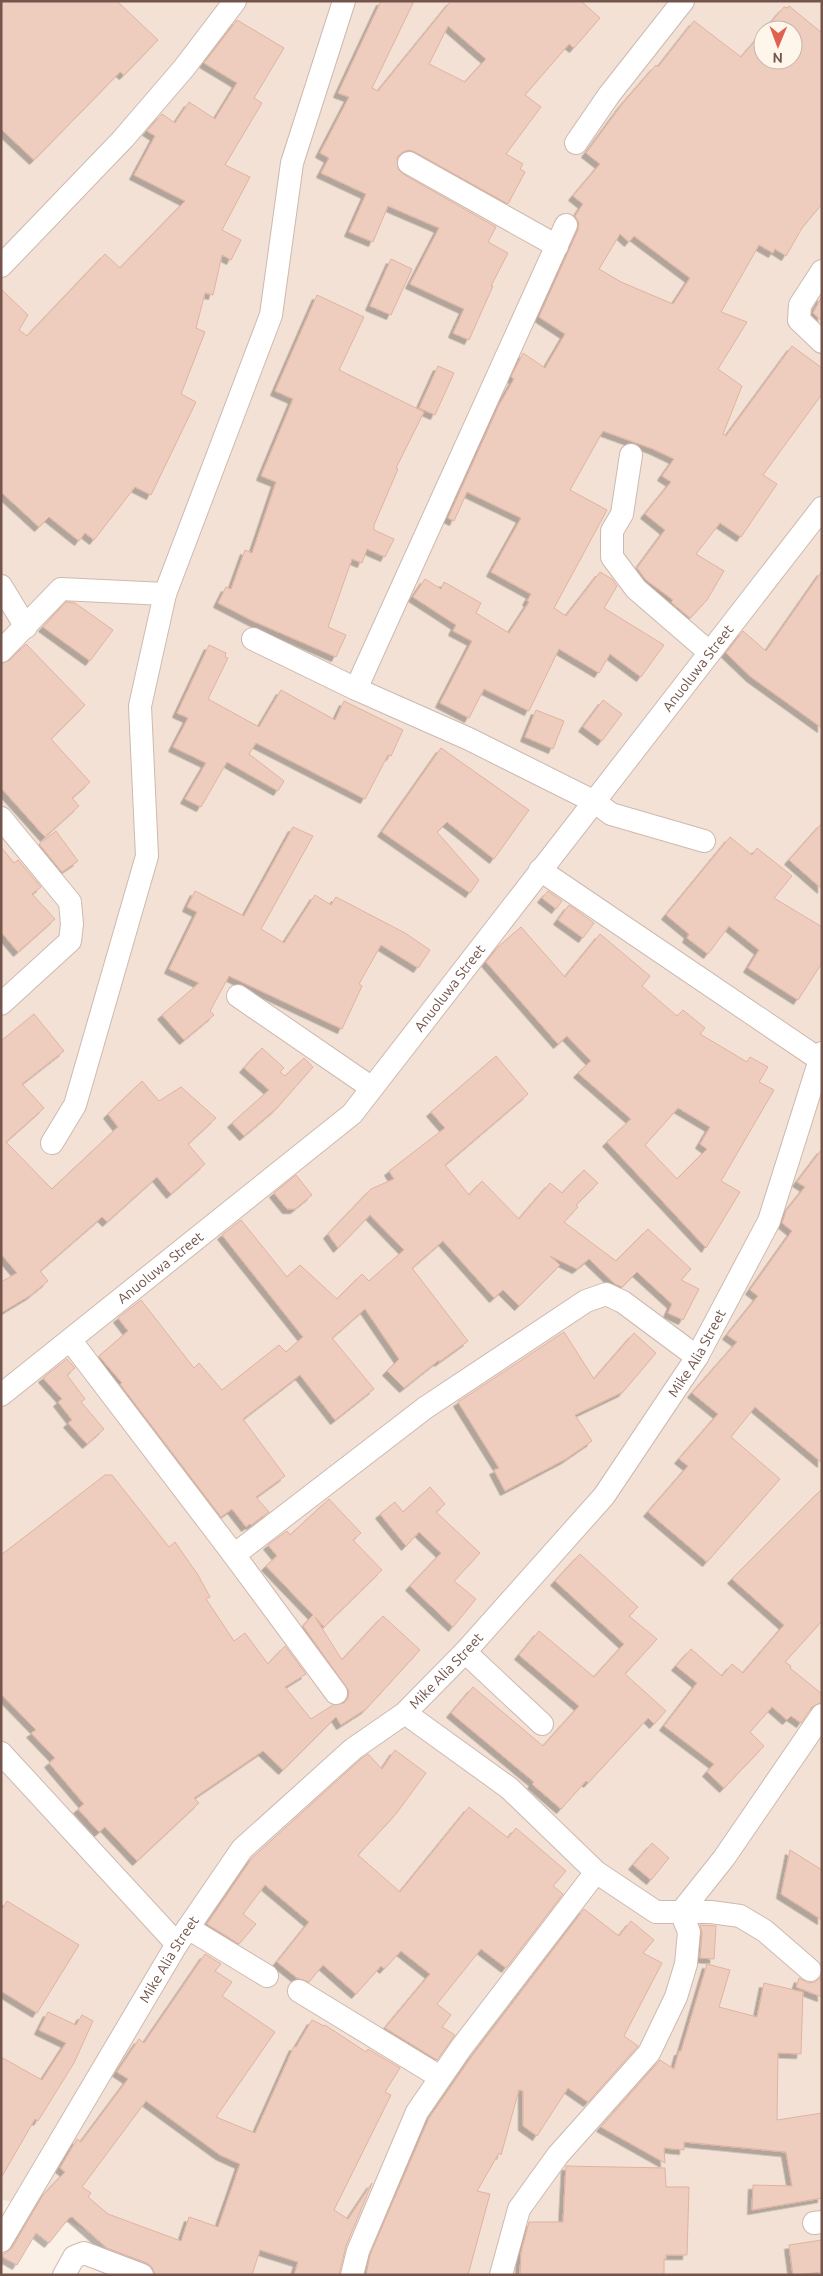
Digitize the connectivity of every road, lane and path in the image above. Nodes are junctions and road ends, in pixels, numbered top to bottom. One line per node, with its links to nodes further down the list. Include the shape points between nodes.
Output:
1 (235, 1): 8 (street, via 184,68 123,139)
2 (344, 1): 14 (street, via 292,163 271,315)
3 (683, 1): 4 (street, via 609,95)
4 (576, 143)
5 (409, 163): 7 (street)
6 (566, 225): 7 (street)
7 (558, 246): 19 (street)
8 (1, 266)
9 (822, 272): 10 (street, via 800,304 799,320)
10 (822, 342)
11 (631, 455): 18 (street, via 622,514 612,531 612,556 636,589)
12 (822, 508): 18 (street, Anuoluwa Street)
13 (1, 586): 15 (street)
14 (165, 594): 15 (street, via 61,589); 28 (street, via 140,706 147,856 75,1105)
15 (26, 627): 17 (street)
16 (253, 639): 19 (street)
17 (1, 650)
18 (709, 652): 20 (street, Anuoluwa Street)
19 (356, 688): 20 (street, via 469,739)
20 (595, 802): 22 (street, via 611,814); 23 (street, Anuoluwa Street)
21 (1, 818): 25 (street, via 70,902 72,924 70,941)
22 (704, 841)
23 (540, 870): 26 (street); 27 (street, Anuoluwa Street)
24 (238, 996): 27 (street)
25 (1, 1004)
26 (820, 1056): 30 (street, Mike Alia Street, via 769,1221)
27 (372, 1088): 29 (street, Anuoluwa Street, via 352,1114)
28 (52, 1143)
29 (70, 1341): 31 (street, Anuoluwa Street); 32 (street)
30 (696, 1357): 32 (street, via 623,1302 606,1294 586,1301 425,1408); 33 (street, Mike Alia Street, via 604,1496)
31 (1, 1395)
32 (234, 1555): 34 (street)
33 (465, 1652): 35 (street, Mike Alia Street); 37 (street)
34 (336, 1693)
35 (405, 1713): 39 (street, via 509,1788); 41 (street, Mike Alia Street, via 353,1749 242,1849)
36 (822, 1715): 40 (street, via 724,1858)
37 (542, 1724)
38 (1, 1753): 41 (street)
39 (596, 1872): 40 (street, via 656,1912); 45 (street)
40 (681, 1912): 42 (street, via 740,1916); 50 (street, via 689,1932 686,1964 676,1997 649,2053 558,2155 519,2209)
41 (183, 1936): 43 (street); 46 (street, Mike Alia Street)
42 (810, 1970)
43 (267, 1976)
44 (299, 1991): 45 (street)
45 (440, 2077): 49 (street, via 417,2112 397,2155 358,2251)
46 (1, 2241)
47 (64, 2275): 48 (street, via 74,2257 84,2253)
48 (142, 2275)
49 (352, 2275)
50 (501, 2275)

